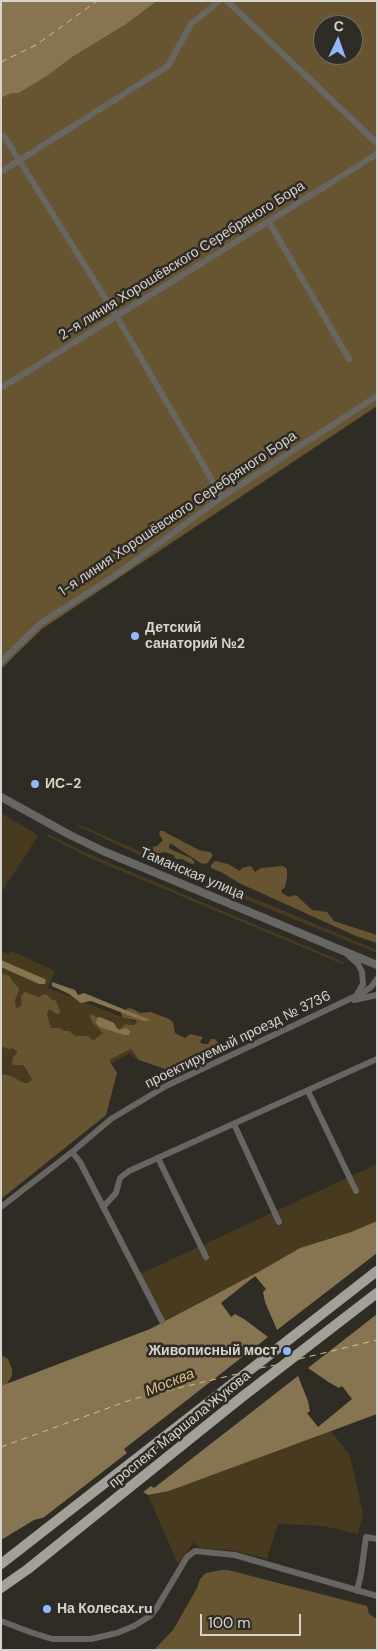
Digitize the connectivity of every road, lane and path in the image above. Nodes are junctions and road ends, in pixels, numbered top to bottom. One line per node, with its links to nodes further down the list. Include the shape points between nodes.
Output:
1 (219, 1): 6 (street, via 191,24 168,66)
2 (227, 1): 4 (street)
3 (4, 136): 6 (street)
4 (377, 143)
5 (377, 154): 8 (street, 2-я линия Хорошёвского Серебряного Бора)
6 (20, 161): 7 (street); 9 (street)
7 (1, 172)
8 (269, 222): 9 (street, 2-я линия Хорошёвского Серебряного Бора); 10 (street)
9 (117, 317): 11 (street, 2-я линия Хорошёвского Серебряного Бора); 13 (street)
10 (349, 359)
11 (1, 388)
12 (377, 396): 13 (street, 1-я линия Хорошёвского Серебряного Бора)
13 (222, 497): 14 (street, 1-я линия Хорошёвского Серебряного Бора, via 120,572 41,622)
14 (1, 662)
15 (1, 797): 16 (street, Таманская улица, via 103,851)
16 (344, 951): 17 (street, Таманская улица); 21 (street, via 362,972 363,984)
17 (377, 965)
18 (377, 979): 21 (street)
19 (377, 990): 21 (street)
20 (377, 995): 21 (street)
21 (357, 997): 25 (street, проектируемый проезд № 3736, via 166,1086 111,1120)
22 (377, 1060): 23 (street)
23 (308, 1090): 24 (street); 27 (street)
24 (234, 1124): 26 (street); 30 (street)
25 (72, 1152): 28 (street, проектируемый проезд № 3736); 29 (street)
26 (158, 1158): 29 (street, via 122,1176 116,1193); 31 (street)
27 (356, 1191)
28 (1, 1207)
29 (103, 1207): 34 (street)
30 (280, 1222)
31 (206, 1257)
32 (377, 1271): 36 (main road, проспект Маршала Жукова)
33 (377, 1293): 37 (main road, проспект Маршала Жукова)
34 (162, 1321)
35 (377, 1539): 38 (street, via 366,1537)
36 (1, 1564)
37 (1, 1588)
38 (357, 1591): 39 (street); 40 (street, via 235,1555 195,1550 187,1557 156,1609 142,1622 125,1630 91,1640 72,1640 39,1636)
39 (377, 1596)
40 (1, 1621)

